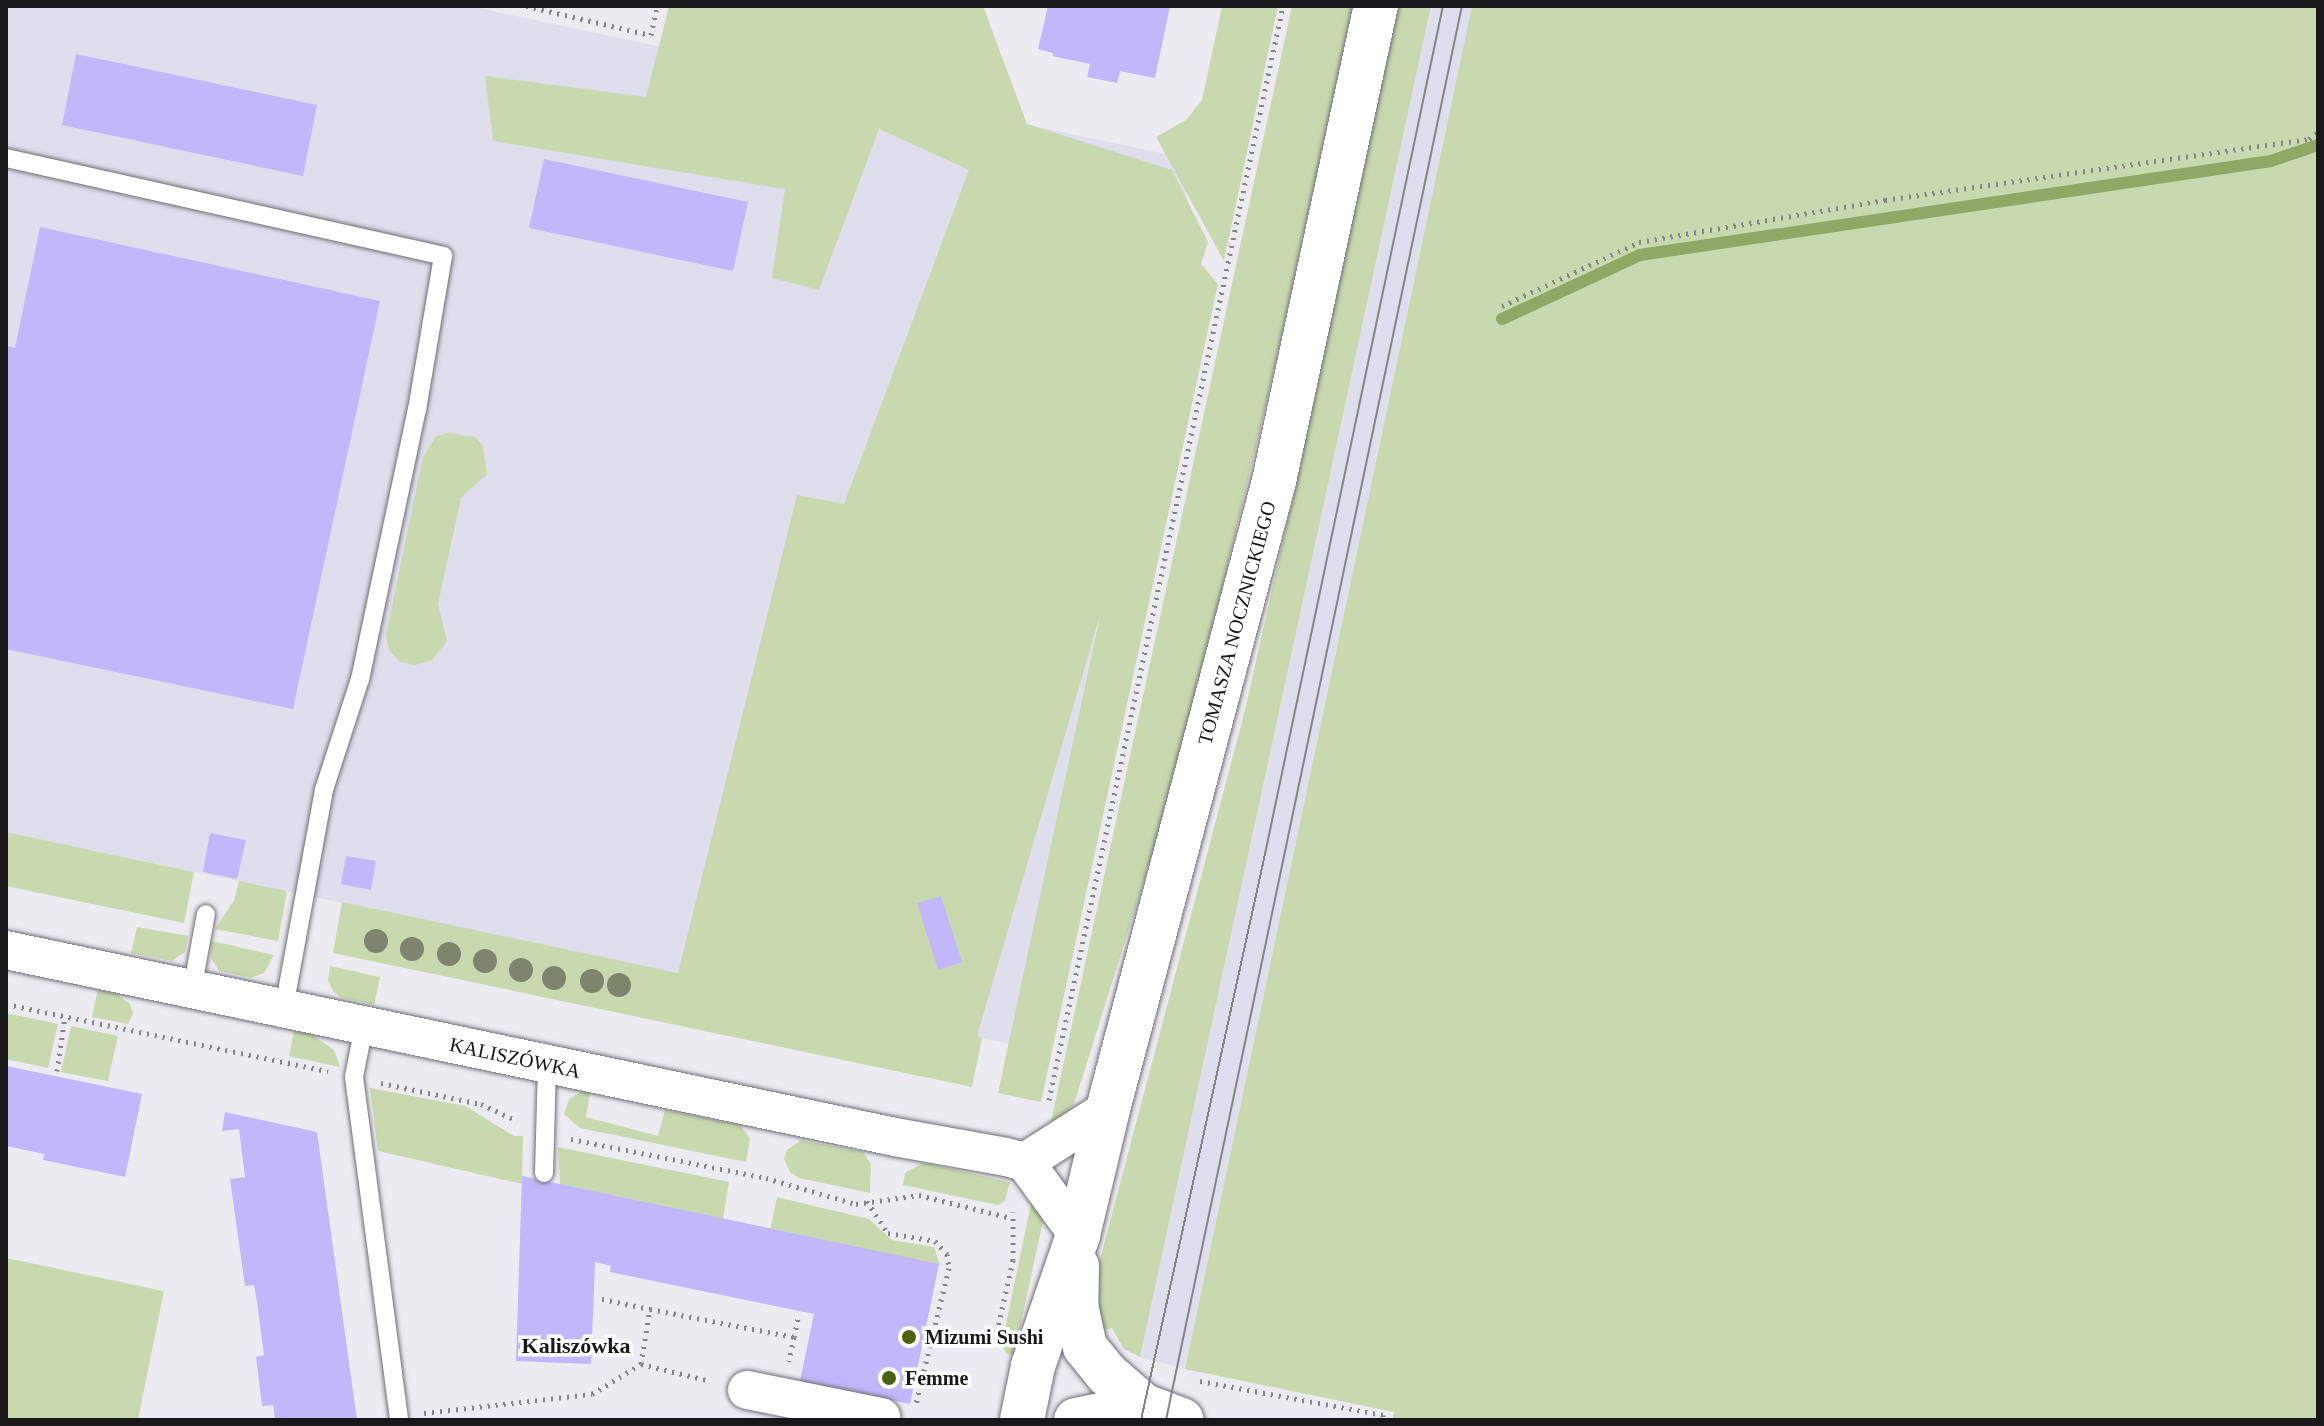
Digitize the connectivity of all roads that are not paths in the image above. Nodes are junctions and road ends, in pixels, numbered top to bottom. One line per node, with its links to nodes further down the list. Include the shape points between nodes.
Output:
1 (1376, 6): 9 (street, TOMASZA NOCZNICKIEGO, via 1274,481)
2 (6, 158): 6 (lane, via 443,256 360,679 324,790)
3 (206, 914): 5 (lane)
4 (6, 950): 5 (street, KALISZÓWKA)
5 (192, 990): 6 (street, KALISZÓWKA)
6 (284, 1009): 7 (street, KALISZÓWKA)
7 (364, 1026): 8 (street, KALISZÓWKA); 16 (lane, via 354,1077)
8 (547, 1064): 10 (street, KALISZÓWKA); 11 (lane)
9 (1108, 1109): 10 (street); 12 (street, TOMASZA NOCZNICKIEGO)
10 (1025, 1162): 12 (street)
11 (544, 1173)
12 (1078, 1235): 14 (street, TOMASZA NOCZNICKIEGO, via 1076,1305 1085,1347 1107,1374); 17 (street, TOMASZA NOCZNICKIEGO, via 1033,1366)
13 (765, 1394): 15 (street)
14 (1172, 1402): 18 (street)
15 (897, 1414)
16 (399, 1418)
17 (1022, 1420)
18 (1076, 1420)

